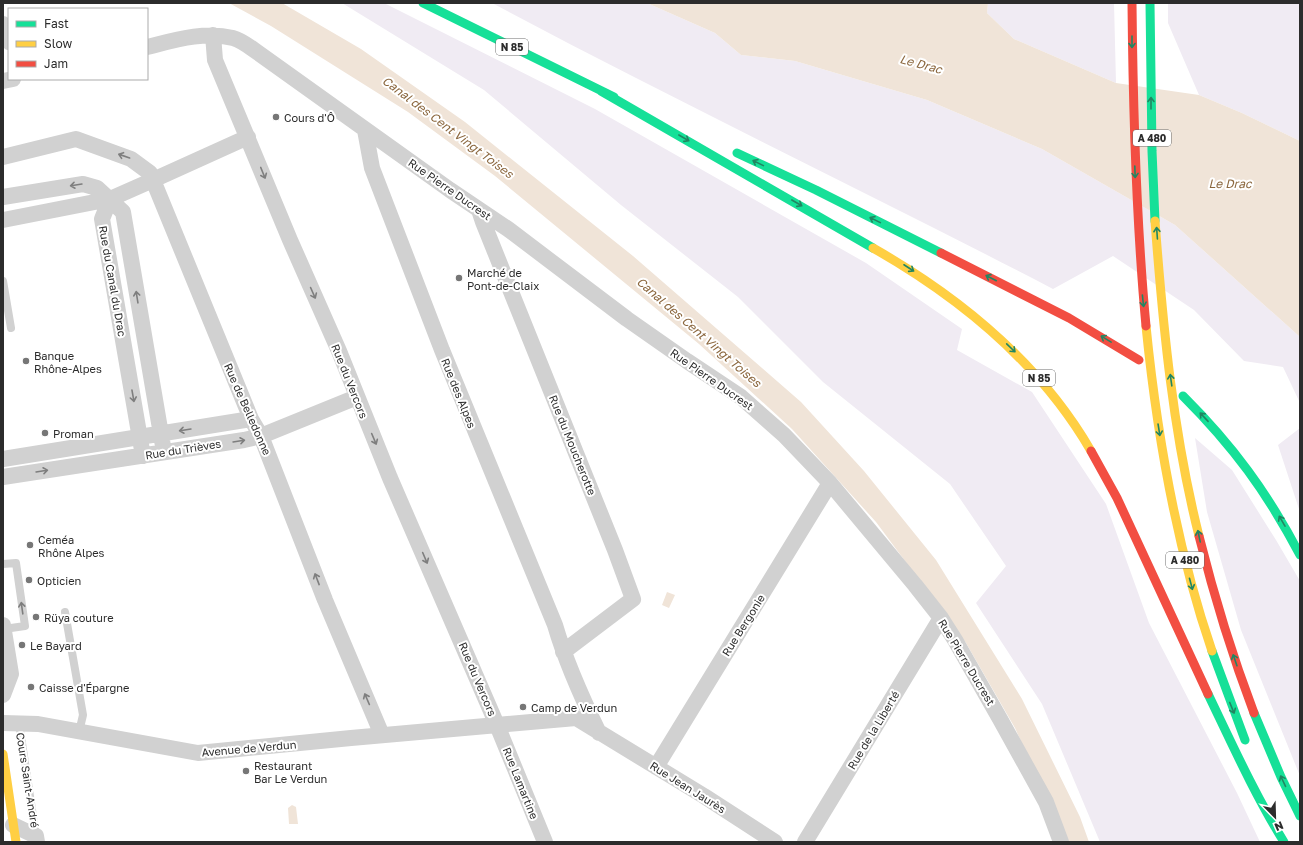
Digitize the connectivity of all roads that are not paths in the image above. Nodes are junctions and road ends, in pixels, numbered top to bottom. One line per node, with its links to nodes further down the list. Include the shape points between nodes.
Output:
1 (423, 3): 8 (main road, N 85)
2 (1132, 3): 46 (main road, A 480, one-way to 46, via 1132,108 1140,262 1148,350 1159,428 1179,535 1207,640)
3 (1150, 3): 50 (main road, A 480, one-way to 3, via 1272,757 1246,692 1216,601 1187,481 1168,361 1154,200)
4 (3, 24): 6 (street)
5 (213, 35): 7 (street, via 194,36); 9 (street, Rue Pierre Ducrest, via 234,38 257,52); 11 (street, Rue du Vercors, via 216,60)
6 (8, 39)
7 (148, 47)
8 (601, 91): 10 (main road, N 85); 58 (main road, N 85, one-way to 58, via 903,265 971,312 1022,359 1047,387 1087,442 1117,498 1234,749)
9 (365, 130): 17 (street, Rue Pierre Ducrest); 38 (street, Rue des Alpes, via 372,168 442,350 555,625)
10 (687, 130)
11 (248, 137): 14 (street); 23 (street, Rue du Vercors, one-way to 23)
12 (729, 149): 21 (main road, one-way to 12, via 1077,322)
13 (3, 156): 14 (street, Rue de Belledonne, one-way to 13, via 150,173 131,158 76,139)
14 (153, 180): 16 (street); 24 (street, Rue de Belledonne)
15 (3, 197): 16 (street, one-way to 15, via 97,188 83,184)
16 (110, 199): 18 (street); 25 (street, Rue du Canal du Drac, one-way to 16, via 123,212); 27 (street, Rue du Canal du Drac, one-way to 27, via 102,219)
17 (479, 210): 32 (street, Rue Pierre Ducrest, via 627,319 741,397 784,435); 38 (street, Rue du Moucherotte, via 616,550 633,599)
18 (3, 220)
19 (3, 280): 20 (lane)
20 (11, 328)
21 (1139, 360)
22 (1183, 396): 33 (main road, one-way to 22, via 1276,511 1245,466)
23 (357, 397): 26 (street, Rue du Trièves); 42 (street, Rue du Vercors, one-way to 42)
24 (251, 420): 25 (street, Rue du Trièves, one-way to 25); 26 (street, Rue de Belledonne)
25 (160, 434): 27 (street, Rue du Trièves); 28 (street, Rue du Canal du Drac)
26 (261, 436): 28 (street, Rue du Trièves, one-way to 26); 45 (street, Rue de Belledonne, one-way to 26)
27 (140, 437): 29 (street, Rue du Canal du Drac); 30 (street, Rue du Trièves)
28 (164, 452): 29 (street, Rue du Trièves)
29 (143, 456): 31 (street, Rue du Trièves, one-way to 29)
30 (3, 459)
31 (3, 477)
32 (830, 483): 36 (street, Rue Pierre Ducrest); 48 (street, Rue Bergonie)
33 (1300, 555)
34 (3, 564): 37 (lane, one-way to 34, via 25,626 16,563)
35 (65, 612): 43 (lane, via 83,715)
36 (941, 618): 56 (street, Rue de la Liberté); 57 (street, Rue Pierre Ducrest, via 1046,802)
37 (3, 627): 39 (street, via 12,674)
38 (563, 652): 44 (street, Rue des Alpes)
39 (3, 695)
40 (3, 723): 41 (street, Avenue de Verdun)
41 (19, 723): 43 (street, Avenue de Verdun); 52 (lane, Cours Saint-André)
42 (497, 725): 44 (street, Rue Jean Jaurès, via 576,718); 45 (street, Avenue de Verdun); 54 (street, Rue Lamartine)
43 (79, 732): 45 (street, Avenue de Verdun, via 198,753)
44 (599, 734): 48 (street, Rue Jean Jaurès)
45 (382, 735)
46 (1248, 747)
47 (3, 754): 51 (main road, Cours Saint-André)
48 (656, 767): 55 (street, Rue Jean Jaurès)
49 (1271, 802): 59 (main road)
50 (1300, 816)
51 (13, 824): 52 (street, Cours Saint-André); 53 (main road, Cours Saint-André)
52 (37, 839)
53 (16, 842)
54 (545, 842)
55 (775, 842)
56 (805, 842)
57 (1061, 842)
58 (1284, 842)
59 (1290, 842)

